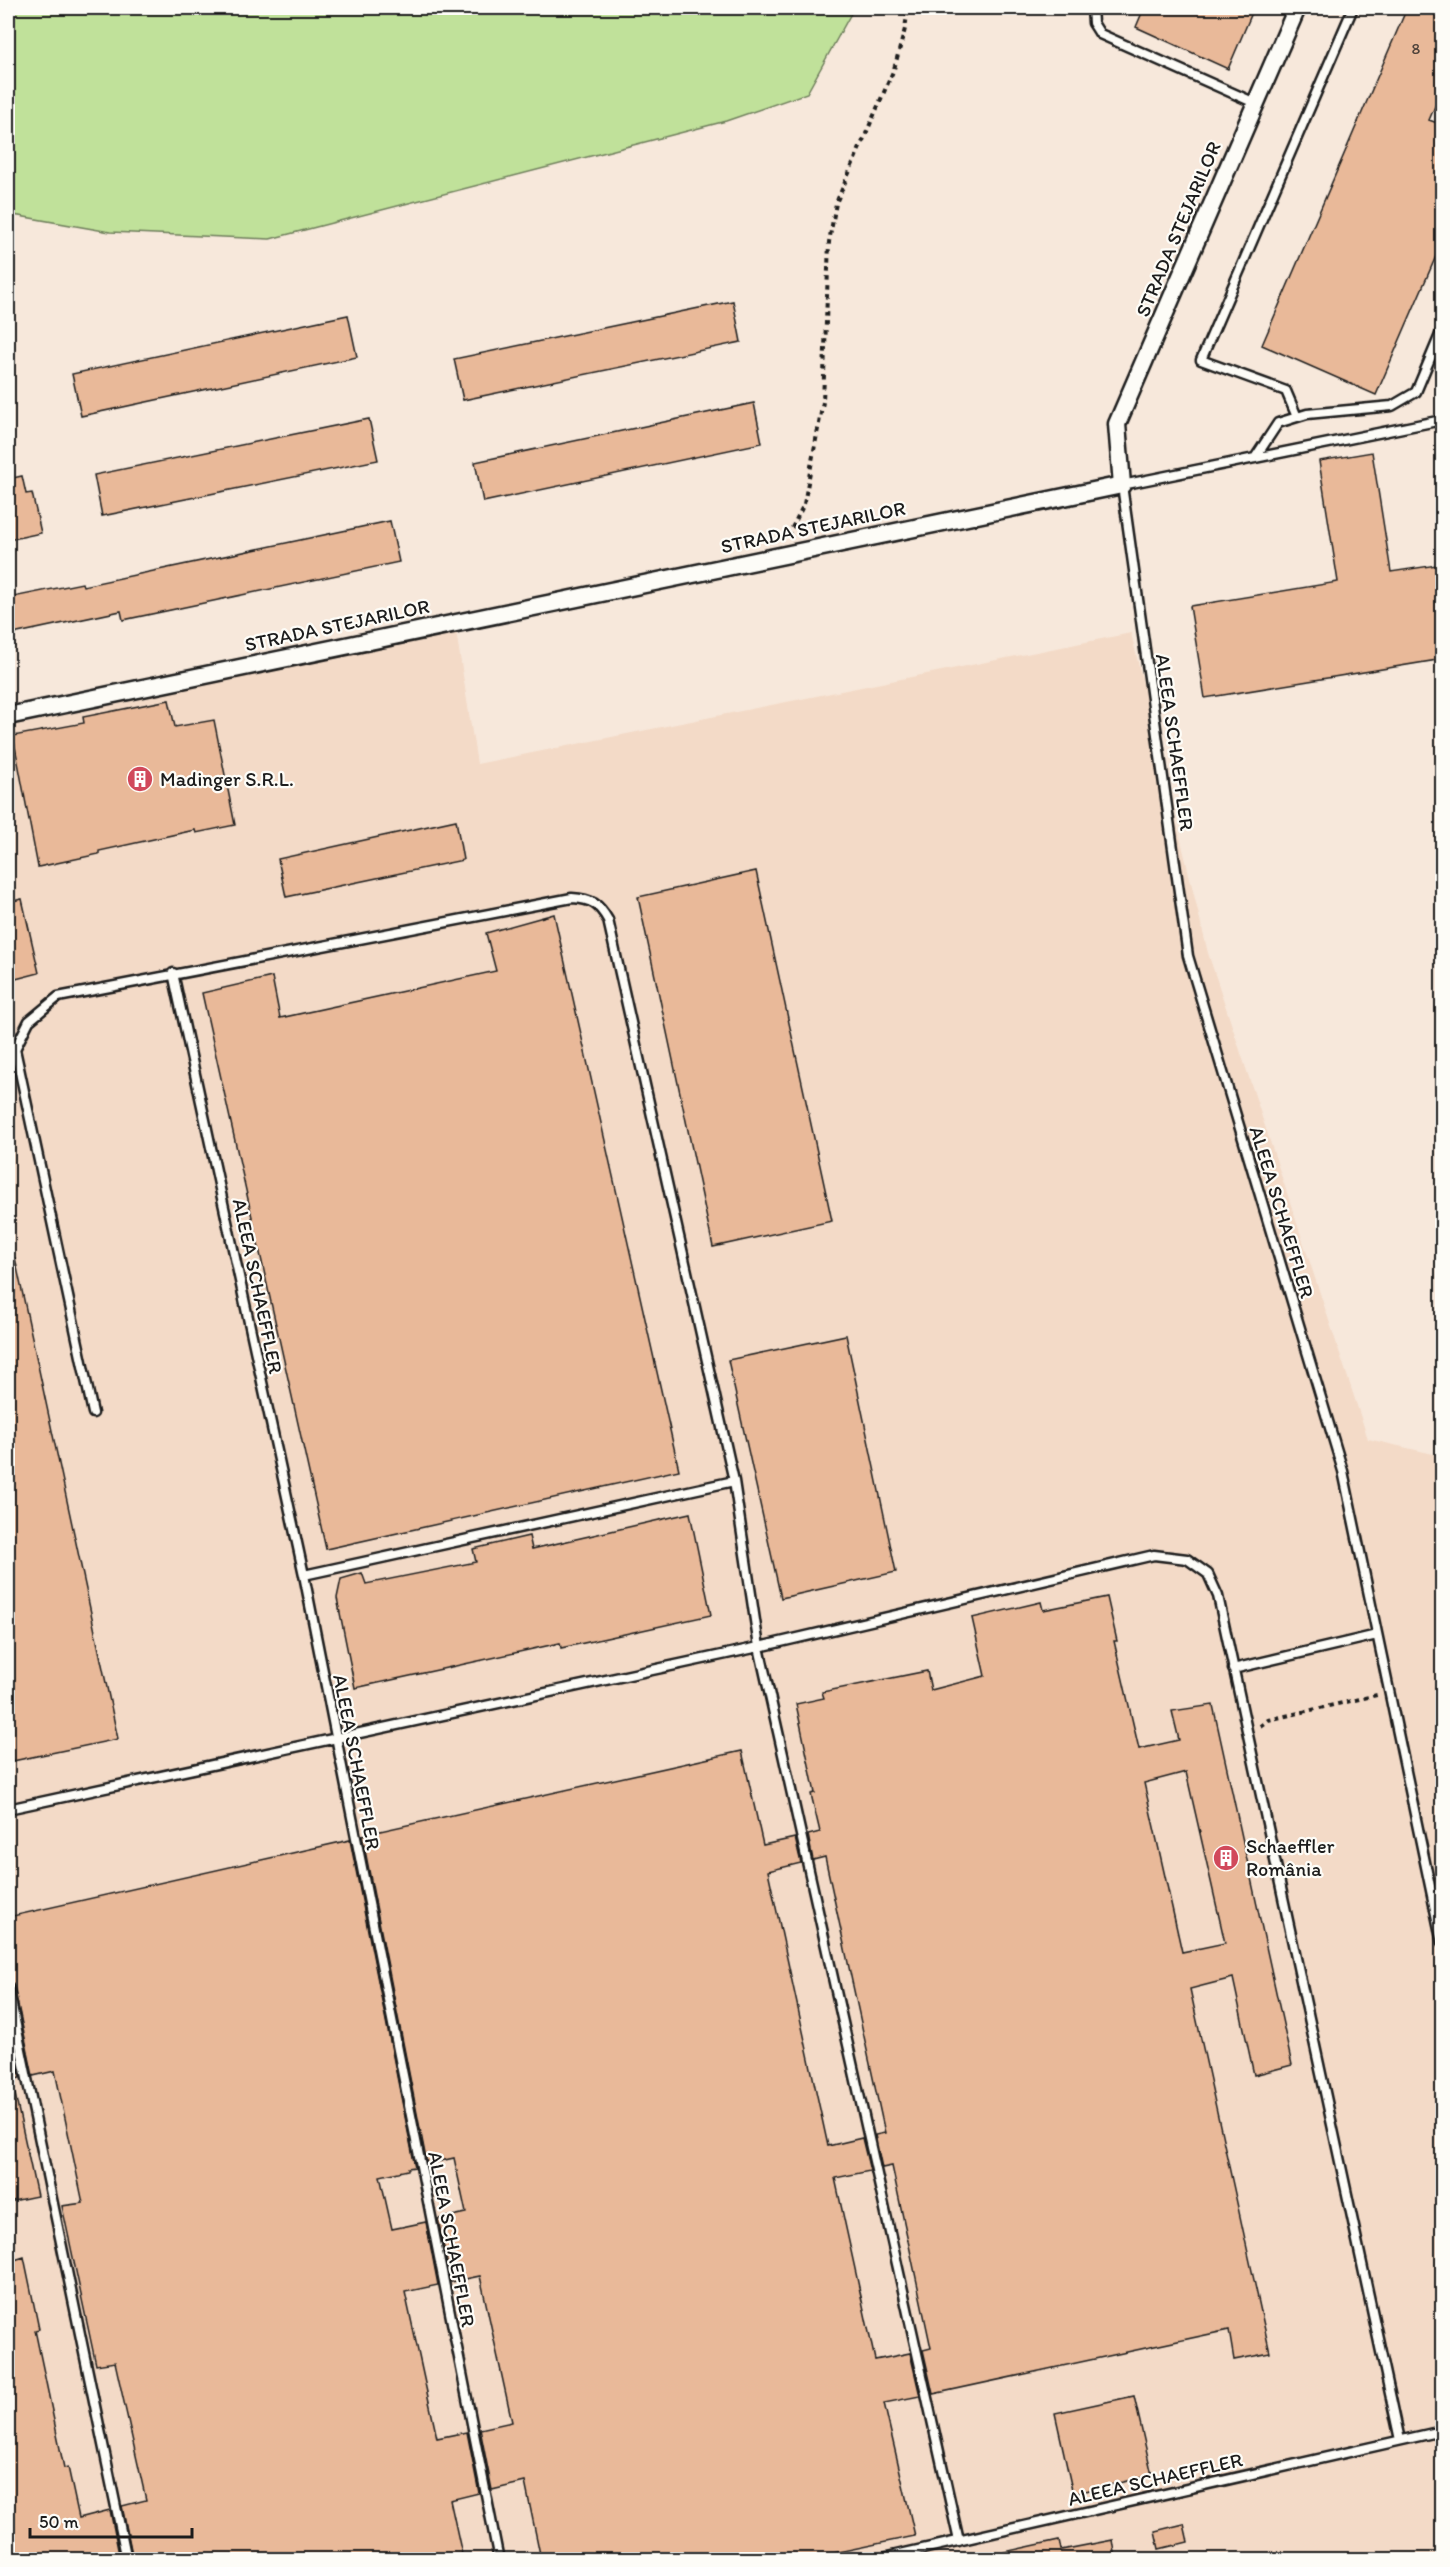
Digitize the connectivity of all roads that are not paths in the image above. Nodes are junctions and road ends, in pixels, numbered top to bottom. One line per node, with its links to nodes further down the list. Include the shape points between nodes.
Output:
1 (1092, 8): 4 (lane, via 1093,23 1100,34)
2 (1297, 8): 4 (street, STRADA STEJARILOR)
3 (1353, 8): 6 (lane, via 1201,360 1286,391)
4 (1255, 104): 9 (street, STRADA STEJARILOR, via 1117,424)
5 (1443, 330): 6 (lane, via 1416,392 1392,406)
6 (1297, 417): 8 (lane, via 1278,423)
7 (1443, 420): 8 (lane)
8 (1255, 458): 9 (lane)
9 (1122, 485): 10 (street, STRADA STEJARILOR); 15 (lane, ALEEA SCHAEFFLER, via 1188,956 1343,1471)
10 (8, 716)
11 (173, 973): 12 (lane, via 58,997 29,1022 15,1049); 13 (lane, via 572,898 599,904 608,920); 14 (lane, ALEEA SCHAEFFLER)
12 (93, 1413)
13 (734, 1480): 14 (lane); 16 (lane)
14 (304, 1575): 18 (lane, ALEEA SCHAEFFLER)
15 (1377, 1635): 17 (lane); 20 (lane, ALEEA SCHAEFFLER)
16 (759, 1647): 17 (lane, via 1154,1555 1187,1559 1208,1574 1218,1596); 18 (lane); 24 (lane)
17 (1233, 1669): 23 (lane)
18 (335, 1740): 19 (lane); 26 (lane, ALEEA SCHAEFFLER)
19 (8, 1809)
20 (1443, 1943)
21 (8, 1988): 25 (lane)
22 (1443, 2431): 23 (lane, ALEEA SCHAEFFLER)
23 (1400, 2440): 24 (lane, ALEEA SCHAEFFLER)
24 (960, 2541): 27 (lane, ALEEA SCHAEFFLER)
25 (127, 2559)
26 (500, 2559)
27 (874, 2559)

